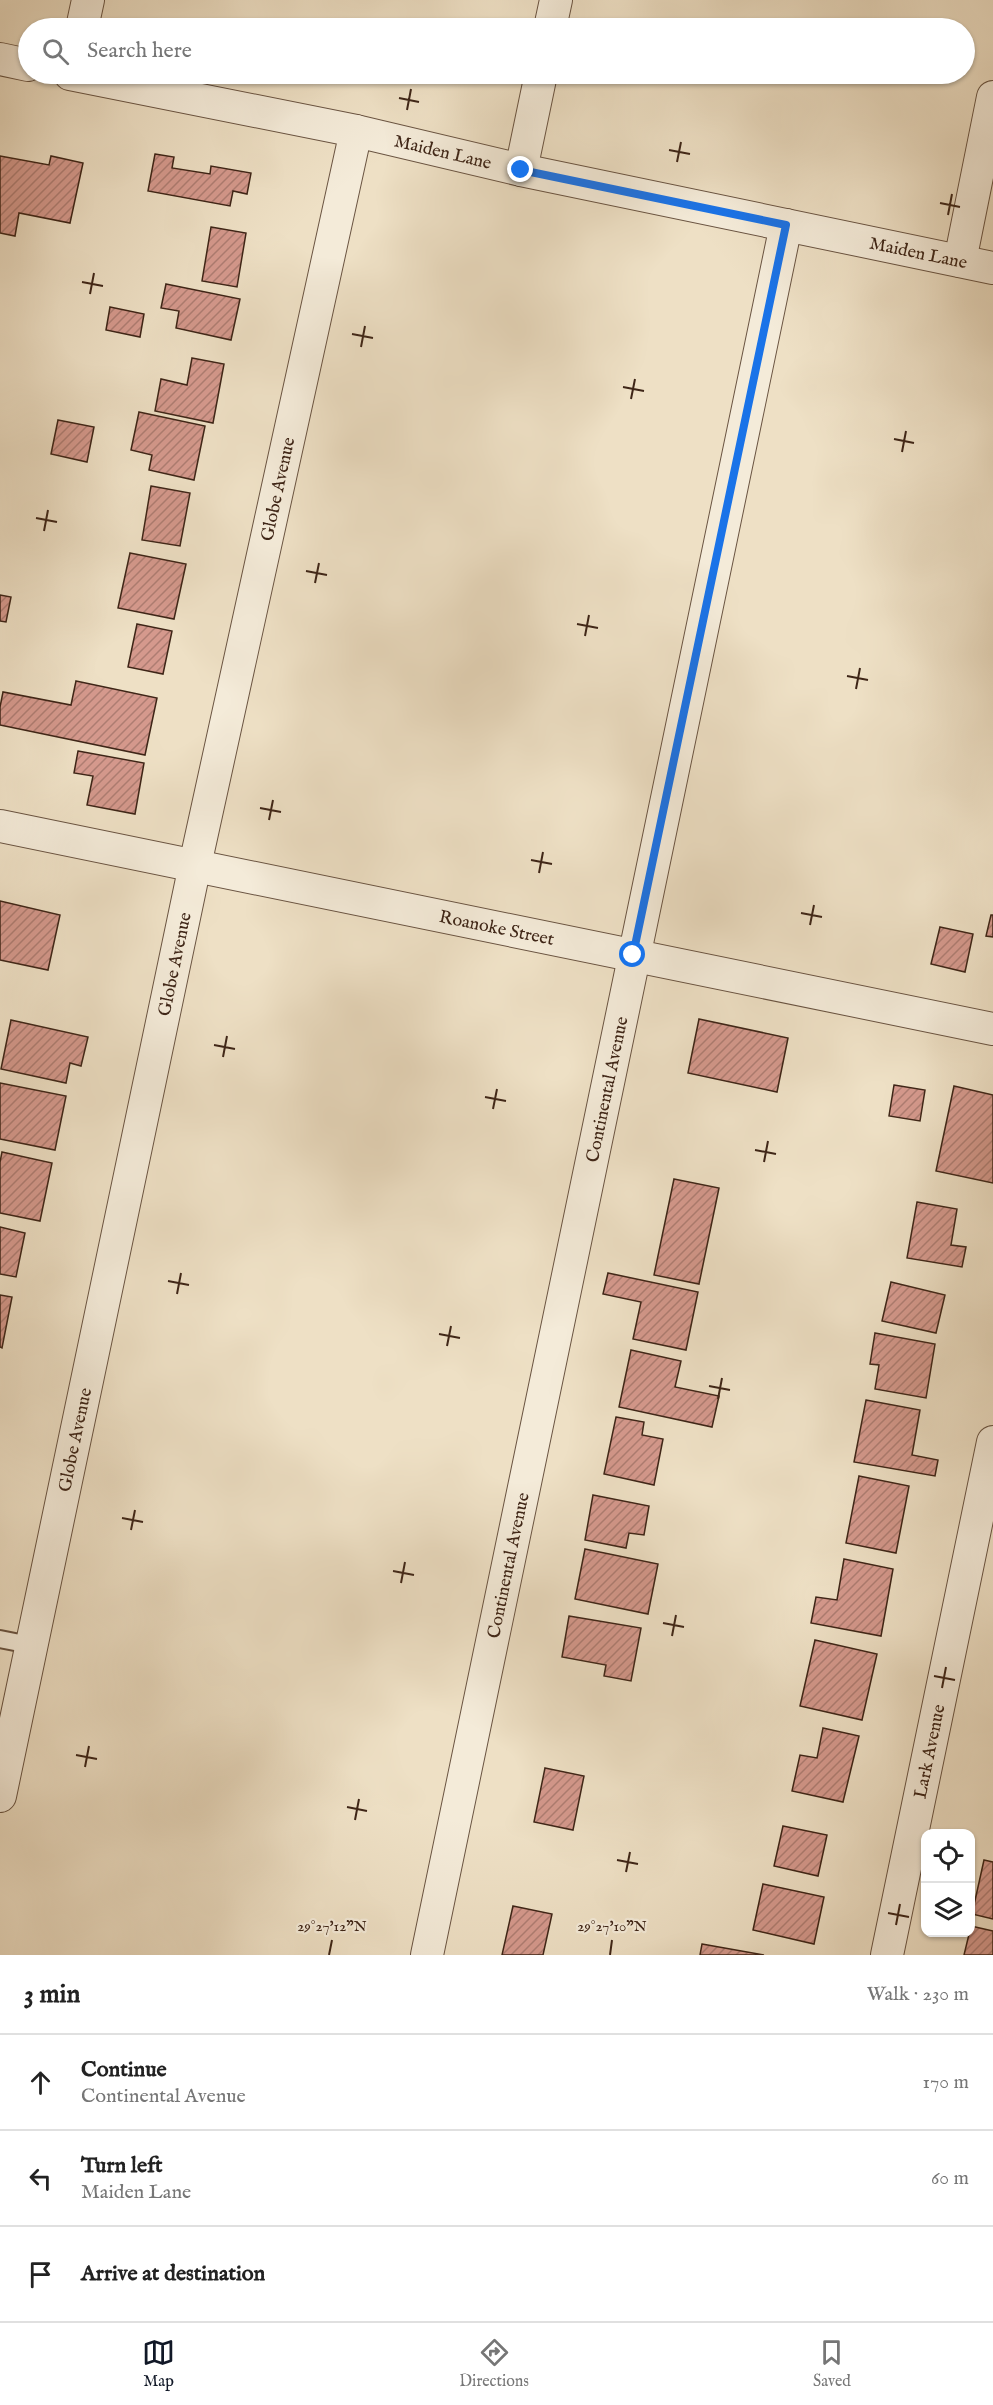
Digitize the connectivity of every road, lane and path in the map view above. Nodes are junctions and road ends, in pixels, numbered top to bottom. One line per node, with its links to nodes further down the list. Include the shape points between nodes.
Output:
1 (88, 0): 3 (street)
2 (556, 0): 4 (street)
3 (84, 18)
4 (552, 18)
5 (0, 59): 6 (street)
6 (18, 63)
7 (122, 84): 10 (street, Maiden Lane)
8 (539, 84): 11 (street)
9 (993, 97): 13 (street)
10 (356, 131): 11 (street, Maiden Lane); 16 (street, Globe Avenue)
11 (521, 170): 12 (street, Maiden Lane)
12 (786, 225): 13 (street, Maiden Lane); 17 (street, Continental Avenue)
13 (960, 261): 14 (street, Maiden Lane)
14 (993, 268)
15 (0, 826): 16 (street, Roanoke Street)
16 (195, 866): 17 (street, Roanoke Street); 21 (street, Globe Avenue)
17 (633, 955): 18 (street, Roanoke Street); 23 (street, Continental Avenue)
18 (993, 1029)
19 (993, 1442): 24 (street, Lark Avenue)
20 (0, 1639): 21 (lane)
21 (30, 1646): 22 (street, Globe Avenue)
22 (0, 1796)
23 (427, 1955)
24 (887, 1955)

